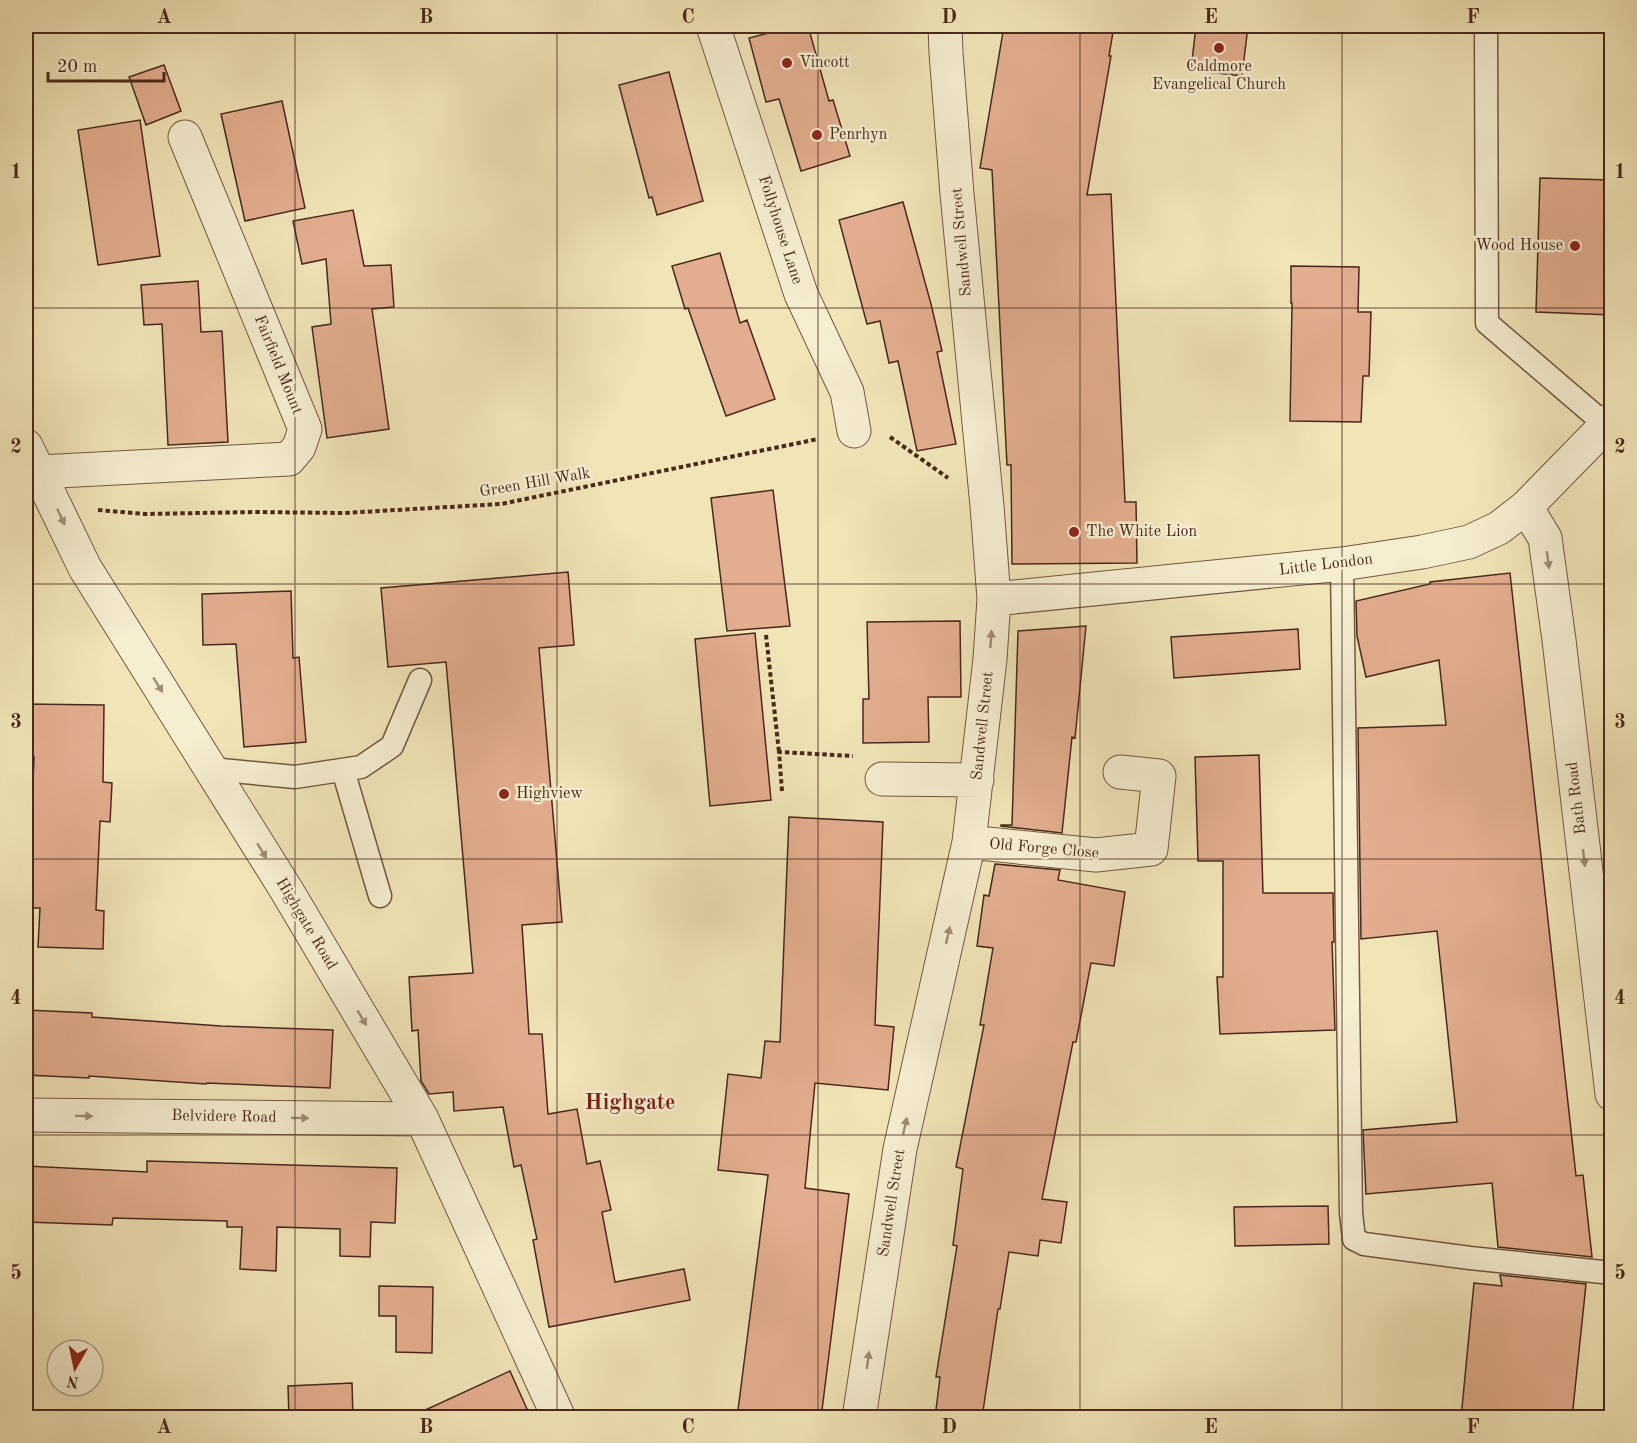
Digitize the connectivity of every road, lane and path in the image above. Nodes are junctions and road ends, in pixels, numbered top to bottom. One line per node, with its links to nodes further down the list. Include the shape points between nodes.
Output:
1 (713, 26): 6 (street, Follyhouse Lane, via 801,294 847,392)
2 (945, 26): 9 (street, Sandwell Street)
3 (1486, 26): 5 (lane, via 1487,323)
4 (185, 137): 7 (street, Fairfield Mount, via 305,429 299,447 289,459)
5 (1608, 422): 10 (street, Little London)
6 (854, 432): 8 (path, Green Hill Walk, via 501,504 344,513 145,514); 9 (path, Green Hill Walk, via 874,426)
7 (32, 459): 8 (street, Highgate Road)
8 (56, 506): 16 (street, Highgate Road, one-way to 16, via 85,568)
9 (987, 506): 12 (street, Sandwell Street)
10 (1526, 507): 11 (street, Little London, via 1499,528 1469,542); 24 (street, Bath Road, one-way to 24, via 1545,538)
11 (1342, 564): 12 (street, Little London); 27 (lane, via 1354,1239 1364,1244)
12 (994, 599): 20 (street, Sandwell Street, one-way to 12)
13 (766, 635): 15 (path)
14 (420, 680): 17 (lane, via 392,746 361,767)
15 (779, 752): 19 (path, via 883,757); 21 (path)
16 (211, 769): 17 (lane, via 295,777); 26 (street, Highgate Road, one-way to 26)
17 (343, 770): 23 (lane)
18 (1120, 772): 22 (street, Old Forge Close, via 1159,776 1151,849 1096,855)
19 (882, 779): 20 (street)
20 (977, 780): 22 (street, Sandwell Street)
21 (782, 791)
22 (969, 843): 29 (street, Sandwell Street, one-way to 22, via 900,1149)
23 (380, 896)
24 (1611, 1094)
25 (26, 1115): 26 (street, Belvidere Road, one-way to 26)
26 (422, 1119): 28 (street, Highgate Road)
27 (1611, 1273)
28 (559, 1418)
29 (859, 1418)

